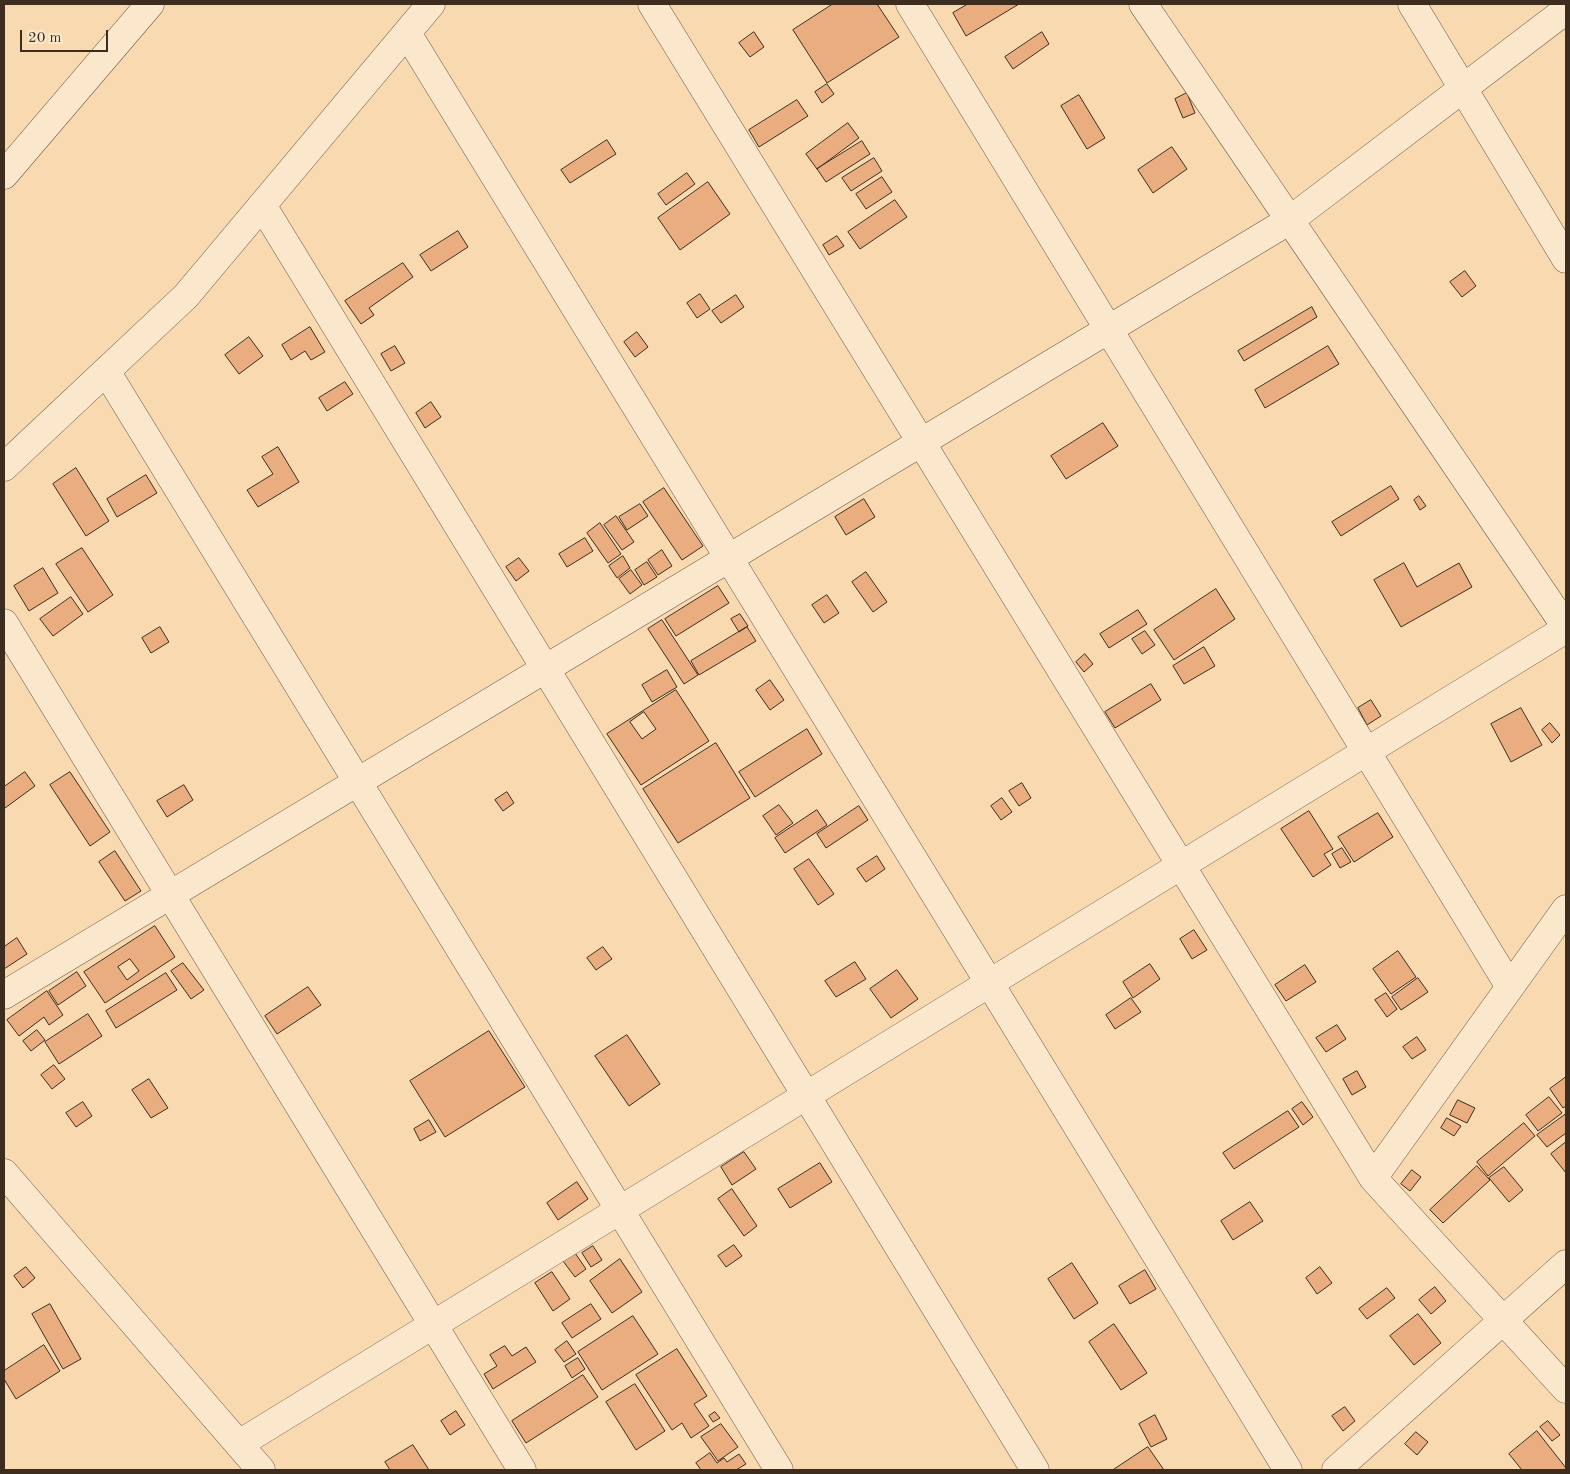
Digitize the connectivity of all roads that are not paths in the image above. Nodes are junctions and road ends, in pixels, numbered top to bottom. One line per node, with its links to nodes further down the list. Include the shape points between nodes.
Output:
1 (150, 4): 10 (street)
2 (431, 4): 8 (street)
3 (652, 4): 16 (street)
4 (910, 4): 14 (street)
5 (1143, 4): 12 (street)
6 (1412, 4): 9 (street)
7 (1566, 10): 9 (street)
8 (407, 33): 11 (street); 18 (street)
9 (1463, 88): 12 (street); 13 (street)
10 (4, 175)
11 (262, 205): 15 (street, via 186,296); 21 (street)
12 (1290, 220): 14 (street); 20 (street)
13 (1566, 260)
14 (1109, 330): 16 (street); 22 (street)
15 (106, 371): 17 (street); 23 (street)
16 (922, 442): 18 (street); 24 (street)
17 (4, 467)
18 (729, 558): 21 (street); 27 (street)
19 (4, 623): 25 (street)
20 (1566, 628): 22 (street)
21 (545, 669): 23 (street); 30 (street)
22 (1367, 751): 24 (street); 28 (street)
23 (358, 782): 25 (street); 33 (street)
24 (1181, 865): 27 (street); 32 (street)
25 (170, 895): 29 (street); 36 (street)
26 (1566, 909): 28 (street)
27 (989, 983): 30 (street); 43 (street)
28 (1510, 986): 32 (street)
29 (4, 995)
30 (806, 1095): 33 (street); 42 (street)
31 (4, 1172): 38 (street)
32 (1373, 1178): 35 (street)
33 (619, 1210): 36 (street); 41 (street)
34 (1566, 1264): 35 (street)
35 (1503, 1320): 37 (street); 44 (street)
36 (433, 1324): 38 (street); 40 (street)
37 (1566, 1389)
38 (239, 1444): 39 (street)
39 (262, 1470)
40 (522, 1470)
41 (779, 1470)
42 (1035, 1470)
43 (1288, 1470)
44 (1336, 1470)

